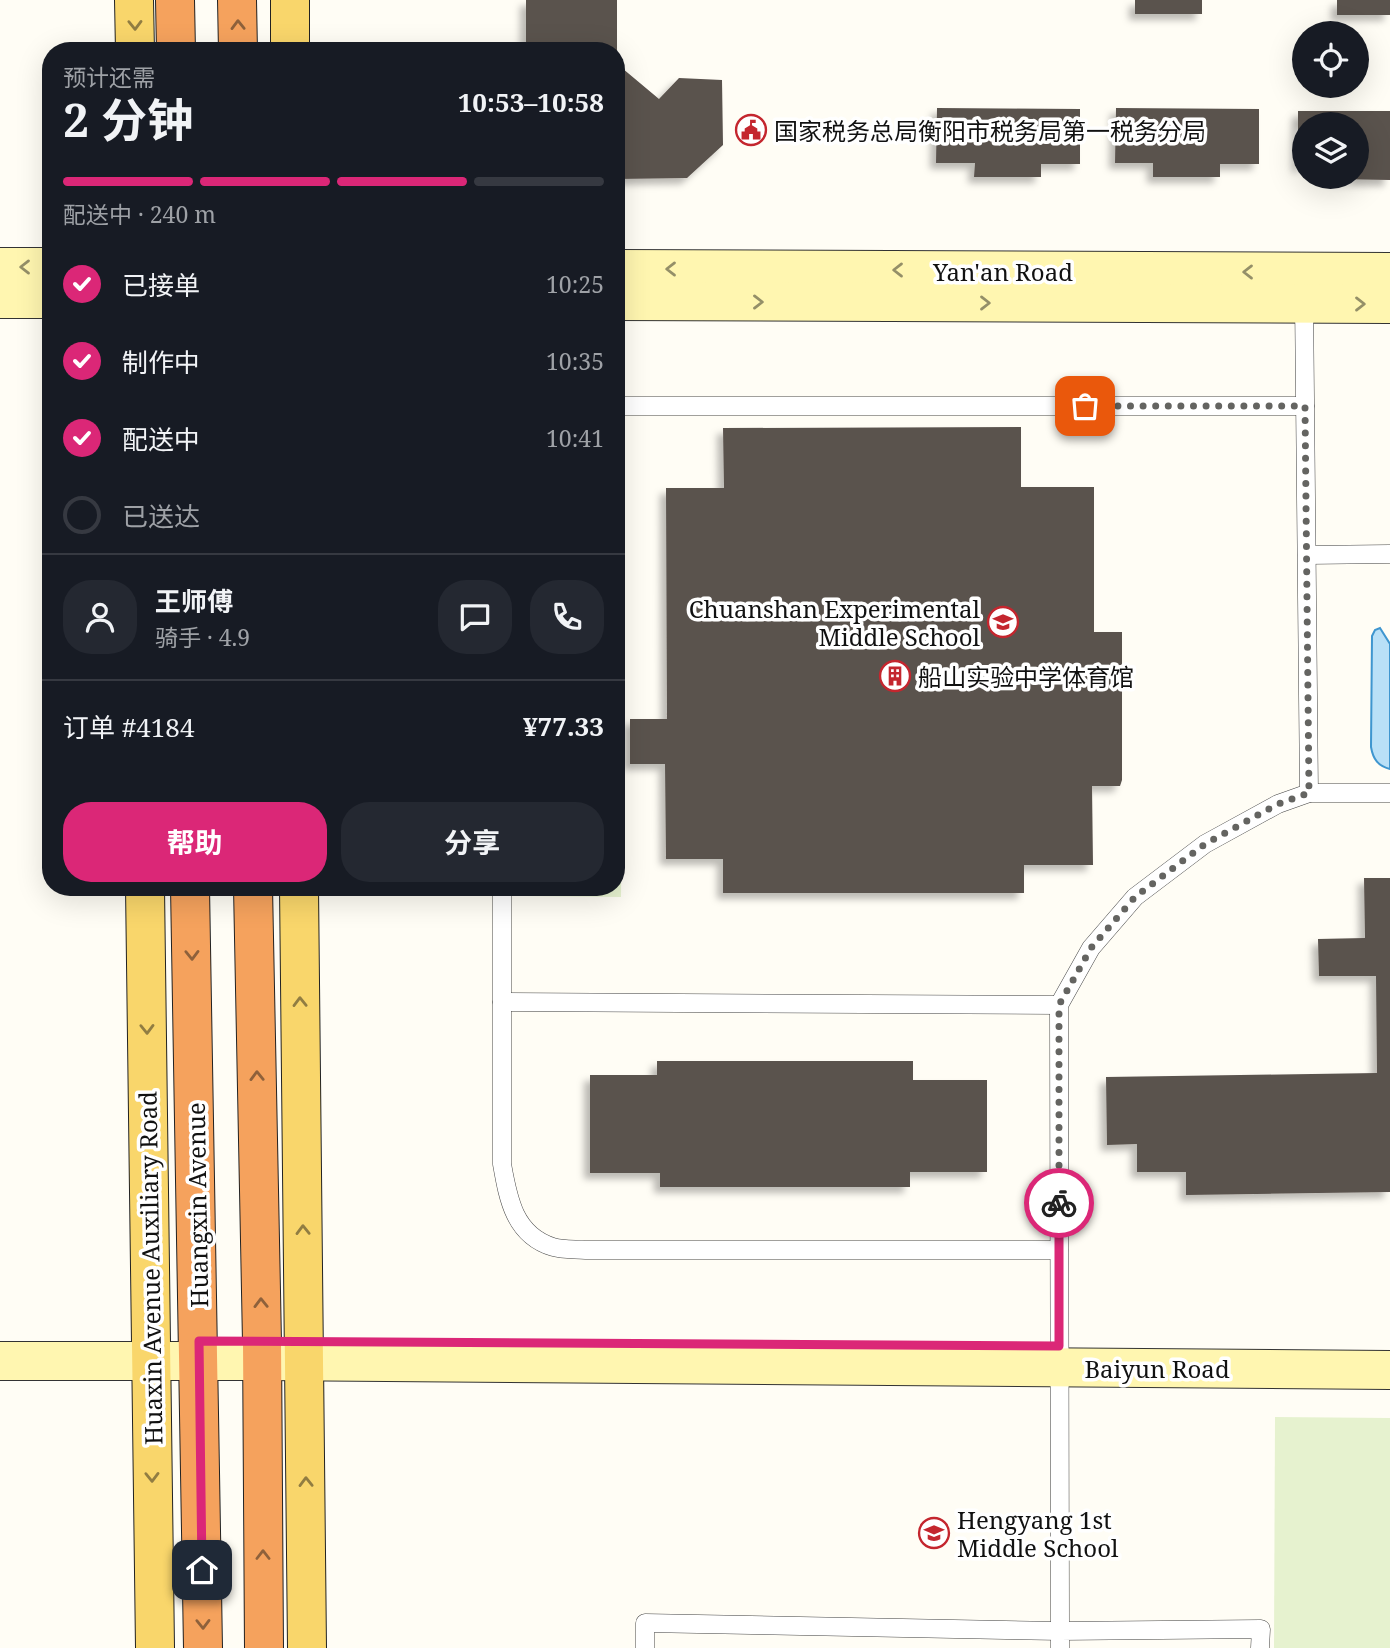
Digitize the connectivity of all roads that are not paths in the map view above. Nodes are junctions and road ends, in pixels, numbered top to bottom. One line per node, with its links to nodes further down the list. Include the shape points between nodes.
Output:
1 (134, 0): 5 (main road, one-way to 5)
2 (175, 0): 6 (highway)
3 (237, 0): 7 (highway, one-way to 3)
4 (290, 0): 8 (main road)
5 (135, 42)
6 (176, 42)
7 (238, 42)
8 (290, 42)
9 (0, 267): 10 (street, one-way to 9)
10 (42, 267)
11 (625, 269): 13 (street, Yan'an Road, one-way to 11)
12 (1390, 272): 13 (street, Yan'an Road)
13 (1304, 288): 16 (street, Yan'an Road, one-way to 13); 17 (street, Yan'an Road, one-way to 17); 19 (lane)
14 (0, 299): 15 (street)
15 (42, 299)
16 (625, 302)
17 (1390, 304)
18 (625, 405): 19 (lane)
19 (1305, 406): 21 (lane)
20 (1390, 554): 21 (lane)
21 (1307, 555): 22 (lane)
22 (1309, 793): 23 (lane); 30 (lane, via 1278,804 1205,844 1135,897 1091,948)
23 (1390, 793)
24 (145, 896): 34 (main road, Huaxin Avenue Auxiliary Road, one-way to 34)
25 (190, 896): 35 (highway, Huangxin Avenue, one-way to 35)
26 (253, 896): 36 (highway, one-way to 26)
27 (299, 896): 37 (main road, one-way to 27)
28 (502, 896): 29 (lane)
29 (502, 1002): 30 (lane); 31 (lane, via 502,1164 509,1204 528,1233 554,1248)
30 (1059, 1005): 31 (lane)
31 (1059, 1251): 38 (lane)
32 (0, 1340): 34 (street, Baiyun Road)
33 (1390, 1348): 38 (street, Baiyun Road)
34 (150, 1351): 35 (street, Baiyun Road); 39 (street, Baiyun Road); 42 (main road, Huaxin Avenue Auxiliary Road, one-way to 42)
35 (199, 1351): 36 (street, Baiyun Road); 43 (highway, Huangxin Avenue, one-way to 43)
36 (262, 1351): 37 (street, Baiyun Road); 44 (highway, one-way to 36)
37 (304, 1352): 38 (street, Baiyun Road); 45 (main road, one-way to 37)
38 (1059, 1357): 40 (street, Baiyun Road); 41 (lane)
39 (0, 1361)
40 (1390, 1370)
41 (1060, 1639): 46 (lane, via 645,1623); 47 (lane, via 1261,1629)
42 (155, 1648)
43 (203, 1648)
44 (264, 1648)
45 (307, 1648)
46 (645, 1648)
47 (1260, 1648)

